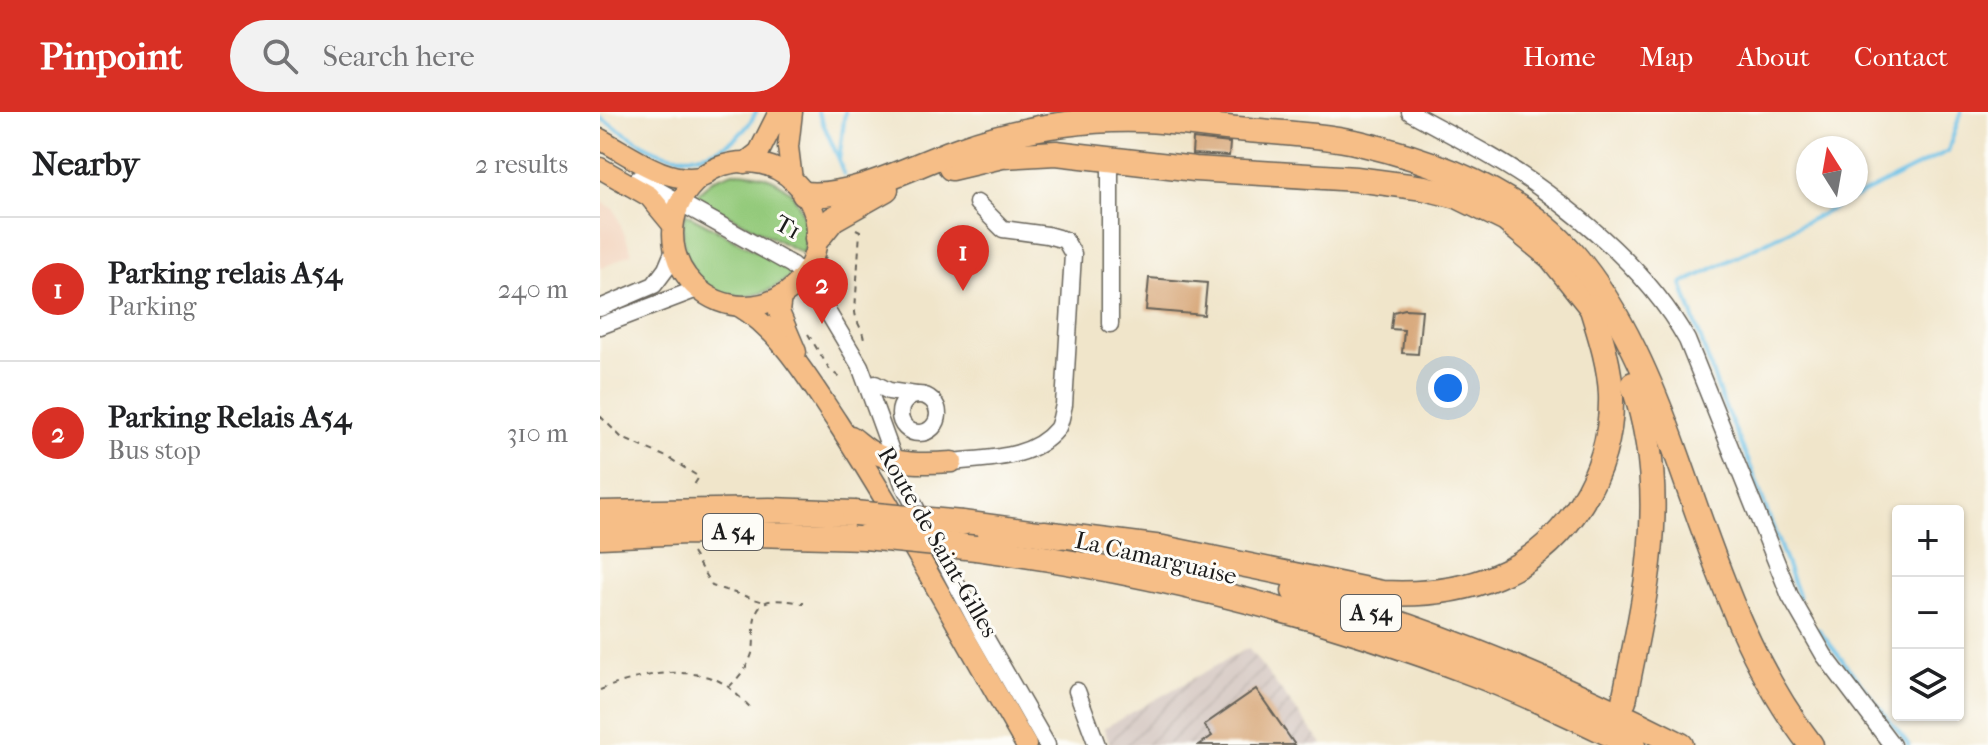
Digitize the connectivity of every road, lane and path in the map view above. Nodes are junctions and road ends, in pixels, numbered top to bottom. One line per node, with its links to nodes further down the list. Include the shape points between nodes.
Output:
1 (779, 112): 8 (main road, via 759,152)
2 (792, 112): 11 (main road, via 788,147)
3 (1410, 112): 57 (street, via 1531,182 1580,220 1670,310 1687,340 1790,596 1824,655)
4 (600, 139): 10 (main road, via 674,177)
5 (600, 149): 12 (street, T1 / T1)
6 (600, 158): 12 (street, T1 / T1)
7 (1110, 159): 16 (highway, via 1030,153 947,169 893,185 833,219); 22 (highway, via 1356,179 1457,196 1528,236); 24 (street)
8 (745, 163): 10 (main road); 11 (main road, via 767,166)
9 (600, 168): 14 (main road, via 649,196)
10 (704, 176): 12 (main road)
11 (798, 187): 16 (main road, via 813,211); 31 (highway, via 821,196 1010,135 1083,122 1144,120 1358,143 1491,189 1532,217 1573,254 1603,295 1629,337)
12 (682, 199): 14 (main road); 18 (street, T1 / T1)
13 (977, 203): 39 (street, via 1003,229 1065,240 1073,254 1064,405 1058,427 1037,446 1012,456)
14 (673, 225): 17 (main road)
15 (851, 228): 27 (path, via 860,231 855,312)
16 (817, 239): 18 (main road)
17 (674, 250): 19 (main road); 23 (street, via 654,285)
18 (813, 271): 20 (main road); 28 (street, T1 / T1); 32 (street, T1 / T1)
19 (697, 289): 21 (main road); 25 (street)
20 (781, 296): 21 (main road); 29 (main road, Route de Saint-Gilles, via 779,312)
21 (739, 306): 29 (main road, Route de Saint-Gilles, via 754,315)
22 (1591, 306): 31 (highway, via 1630,375 1653,469 1651,557 1628,703 1655,598 1665,530 1664,473); 42 (highway, via 1611,394 1609,432 1597,473 1578,509 1554,538 1498,576 1448,590 1382,593 1163,548)
23 (600, 308)
24 (1110, 324)
25 (600, 326)
26 (807, 332): 30 (path, via 830,370)
27 (864, 343)
28 (860, 366): 35 (street); 38 (street, T1 / T1)
29 (801, 367): 36 (main road, Route de Saint-Gilles)
30 (843, 380)
31 (1647, 383): 56 (highway, via 1737,617 1778,696)
32 (875, 384): 33 (street); 35 (street, T1 / T1)
33 (918, 395): 37 (street, via 937,409 933,427); 37 (street, via 902,404 900,416 905,427)
34 (600, 416): 40 (path, via 622,438 699,477)
35 (893, 430): 37 (street, via 908,441); 38 (street, T1 / T1)
36 (842, 431): 38 (main road); 51 (main road, Route de Saint-Gilles)
37 (922, 433)
38 (892, 459): 39 (main road); 52 (street, T1 / T1)
39 (952, 462)
40 (692, 488)
41 (600, 513): 42 (highway, La Camarguaise / A 54, bridge, via 854,513)
42 (1044, 533): 55 (highway, La Camarguaise / A 54, via 1189,564 1394,621 1557,684)
43 (600, 536): 54 (highway, La Camarguaise / A 54, bridge, via 741,532 865,537 1123,571 1369,636 1478,675)
44 (691, 552): 45 (path, via 712,586)
45 (765, 603): 46 (path); 47 (path, via 753,625 753,648 744,672)
46 (804, 603)
47 (728, 688): 48 (path, via 719,680 681,673 635,676); 50 (path)
48 (600, 690)
49 (1077, 691): 53 (street)
50 (751, 708)
51 (1026, 745)
52 (1047, 745)
53 (1097, 745)
54 (1633, 745)
55 (1681, 745)
56 (1811, 745)
57 (1892, 745)

